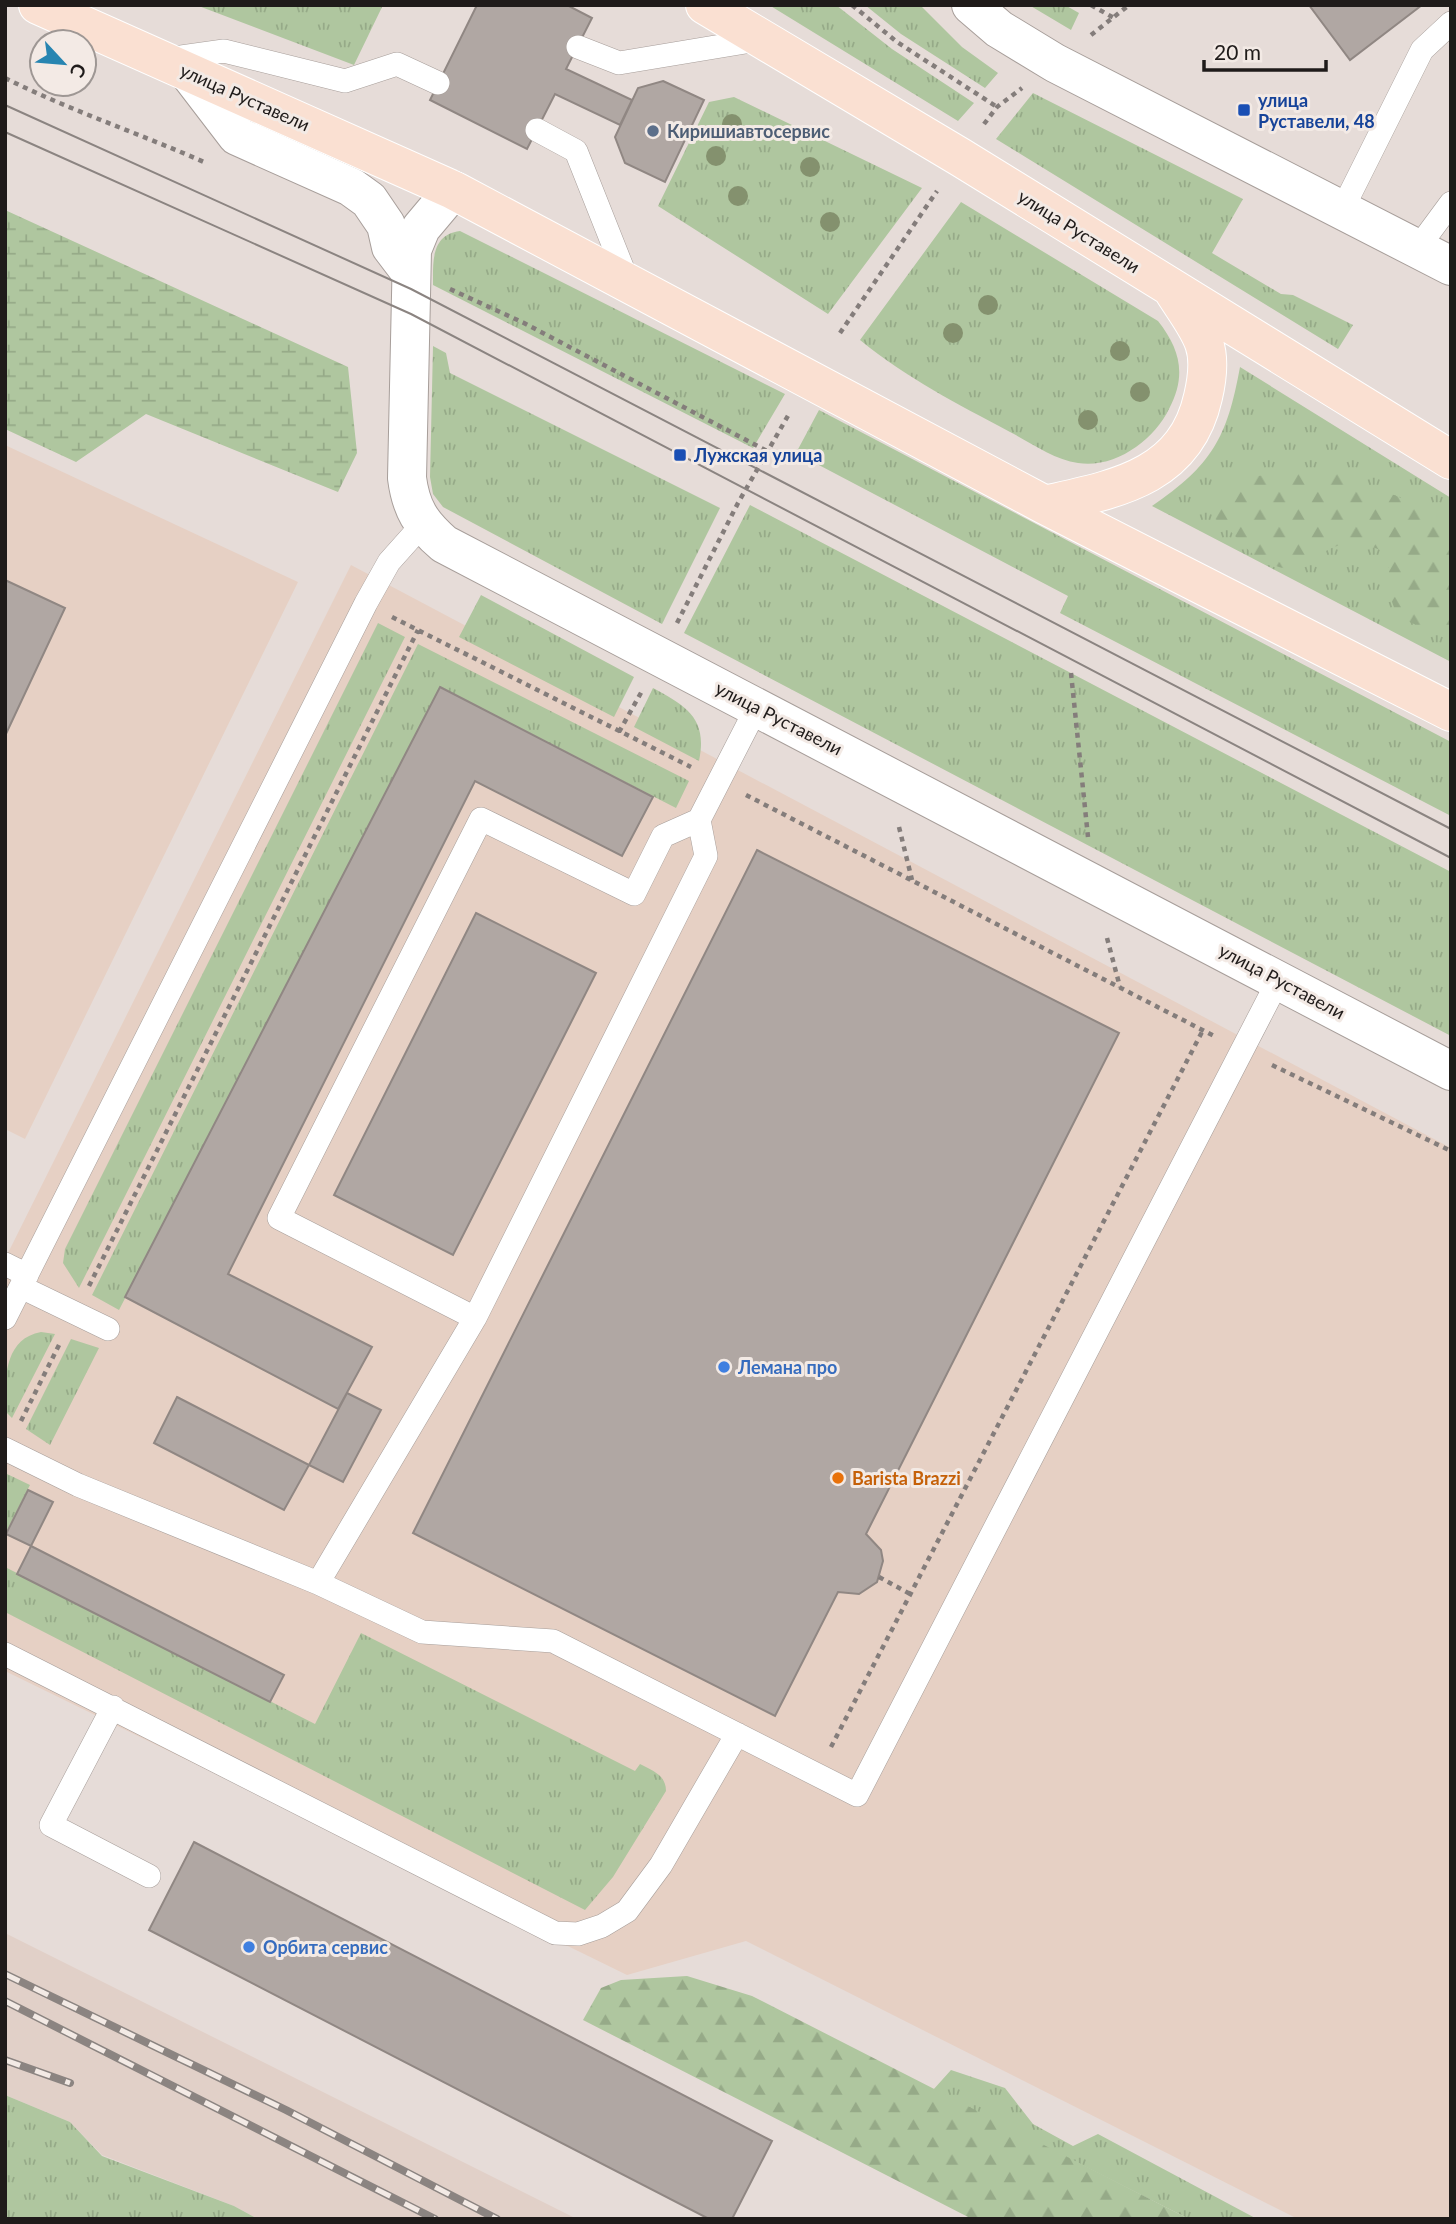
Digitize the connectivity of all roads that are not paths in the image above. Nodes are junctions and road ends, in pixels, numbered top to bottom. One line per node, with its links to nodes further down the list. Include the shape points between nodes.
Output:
1 (38, 5): 7 (main road, улица Руставели)
2 (705, 5): 5 (main road, улица Руставели)
3 (971, 5): 12 (street, via 999,29 1055,63)
4 (1451, 23): 12 (lane, via 1422,50)
5 (764, 39): 6 (lane, via 619,63); 17 (main road, улица Руставели)
6 (578, 47)
7 (174, 66): 8 (lane, via 224,51 345,81 397,64); 10 (main road, улица Руставели); 15 (street, via 237,136 351,187 369,200 386,225 391,247)
8 (438, 83)
9 (537, 130): 16 (lane, via 576,151)
10 (453, 190): 15 (street, улица Руставели, via 421,228 412,250); 16 (main road, улица Руставели)
11 (1451, 203): 13 (lane)
12 (1342, 210): 13 (street)
13 (1417, 249): 14 (street)
14 (1451, 266)
15 (411, 272): 20 (street, улица Руставели, via 407,478 410,500)
16 (628, 282): 19 (main road, улица Руставели)
17 (1172, 288): 18 (main road, улица Руставели); 19 (main road, via 1205,344 1208,377 1198,420 1178,450 1152,472 1122,487)
18 (1451, 460)
19 (1045, 505): 22 (main road, улица Руставели)
20 (422, 525): 21 (street, улица Руставели, via 444,544); 27 (lane, via 389,562 366,603)
21 (757, 707): 23 (lane); 24 (street, улица Руставели)
22 (1451, 712)
23 (699, 820): 29 (lane, via 706,856); 29 (lane, via 663,836 634,894 481,819 279,1218)
24 (1279, 979): 25 (street, улица Руставели); 35 (lane, via 857,1795)
25 (1451, 1071)
26 (5, 1264): 27 (lane)
27 (24, 1281): 28 (lane); 30 (lane)
28 (5, 1318)
29 (475, 1318): 32 (lane)
30 (108, 1329)
31 (6, 1449): 32 (lane, via 78,1485)
32 (318, 1583): 35 (lane, via 422,1632 553,1641)
33 (5, 1654): 34 (lane)
34 (113, 1707): 35 (lane, via 555,1933 578,1934 627,1911 661,1865); 36 (lane, via 51,1825)
35 (737, 1734)
36 (149, 1876)

